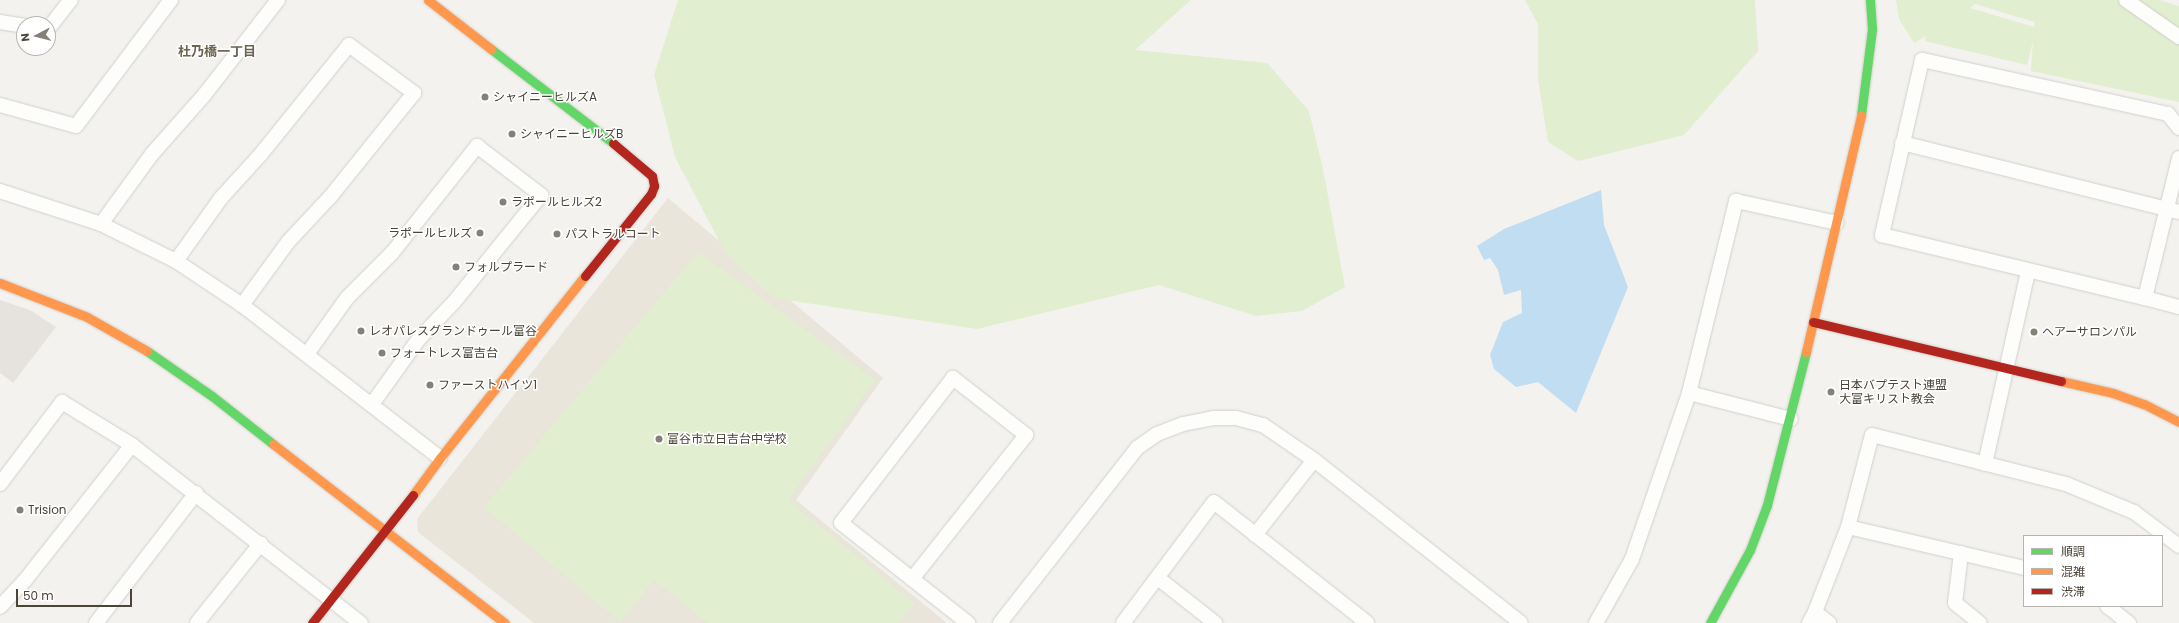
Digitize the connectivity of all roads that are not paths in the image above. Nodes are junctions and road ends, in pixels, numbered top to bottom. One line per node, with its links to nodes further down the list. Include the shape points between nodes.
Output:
1 (71, 0): 7 (street)
2 (171, 0): 11 (street, via 76,126)
3 (278, 0): 18 (street, via 205,94 152,154)
4 (428, 0): 33 (street, via 642,166 652,176 654,186 651,194)
5 (1870, 0): 17 (street, via 1872,29 1866,90)
6 (2126, 0): 10 (street)
7 (56, 19)
8 (0, 22): 9 (street)
9 (16, 25)
10 (2179, 37)
11 (0, 105)
12 (2179, 128): 13 (street, via 2168,114 1922,60)
13 (1902, 143): 16 (street); 20 (street, via 1882,235)
14 (2179, 158): 16 (street)
15 (0, 191): 18 (street)
16 (2173, 210): 22 (street)
17 (1837, 223): 25 (street); 28 (street, via 1736,201)
18 (101, 224): 19 (street)
19 (176, 261): 23 (street); 23 (street, via 221,198 261,154 349,45 414,93 330,197 288,242)
20 (2028, 272): 22 (street); 27 (street)
21 (0, 283): 39 (street, via 88,317 157,357)
22 (2145, 298): 24 (street)
23 (242, 305): 26 (street)
24 (2179, 307)
25 (1813, 322): 27 (street); 30 (street)
26 (307, 354): 29 (street); 29 (street, via 348,298 392,253 477,146 541,195 454,302 418,340)
27 (2007, 368): 31 (street, via 2113,393 2144,404); 35 (street)
28 (1689, 393): 30 (street); 62 (street, via 1632,559)
29 (372, 404): 33 (street)
30 (1791, 419): 63 (street, via 1767,505 1750,550)
31 (2179, 422)
32 (132, 445): 36 (street, via 62,402); 37 (street); 48 (street, via 26,579)
33 (440, 458): 39 (street)
34 (1314, 460): 40 (street); 57 (street, via 1263,425 1236,418 1214,418 1183,424 1157,434 1137,448); 61 (street)
35 (1986, 464): 38 (street, via 1872,435); 42 (street, via 2066,484 2128,509)
36 (0, 484)
37 (196, 493): 41 (street); 51 (street)
38 (1848, 527): 43 (street); 50 (street)
39 (387, 531): 47 (street); 55 (street)
40 (1255, 535): 45 (street, via 1214,502); 60 (street)
41 (261, 543): 47 (street); 52 (street)
42 (2179, 546)
43 (1961, 553): 44 (street); 65 (street, via 1955,603)
44 (2023, 568)
45 (1158, 578): 58 (street); 59 (street)
46 (912, 579): 46 (street, via 1026,435 952,378 841,523); 56 (street)
47 (331, 599): 53 (street); 54 (street)
48 (0, 607)
49 (2108, 607): 66 (street)
50 (1812, 618): 64 (street)
51 (96, 623)
52 (197, 623)
53 (312, 623)
54 (361, 623)
55 (504, 623)
56 (968, 623)
57 (1000, 623)
58 (1123, 623)
59 (1215, 623)
60 (1367, 623)
61 (1521, 623)
62 (1596, 623)
63 (1710, 623)
64 (1829, 623)
65 (1980, 623)
66 (2129, 623)

